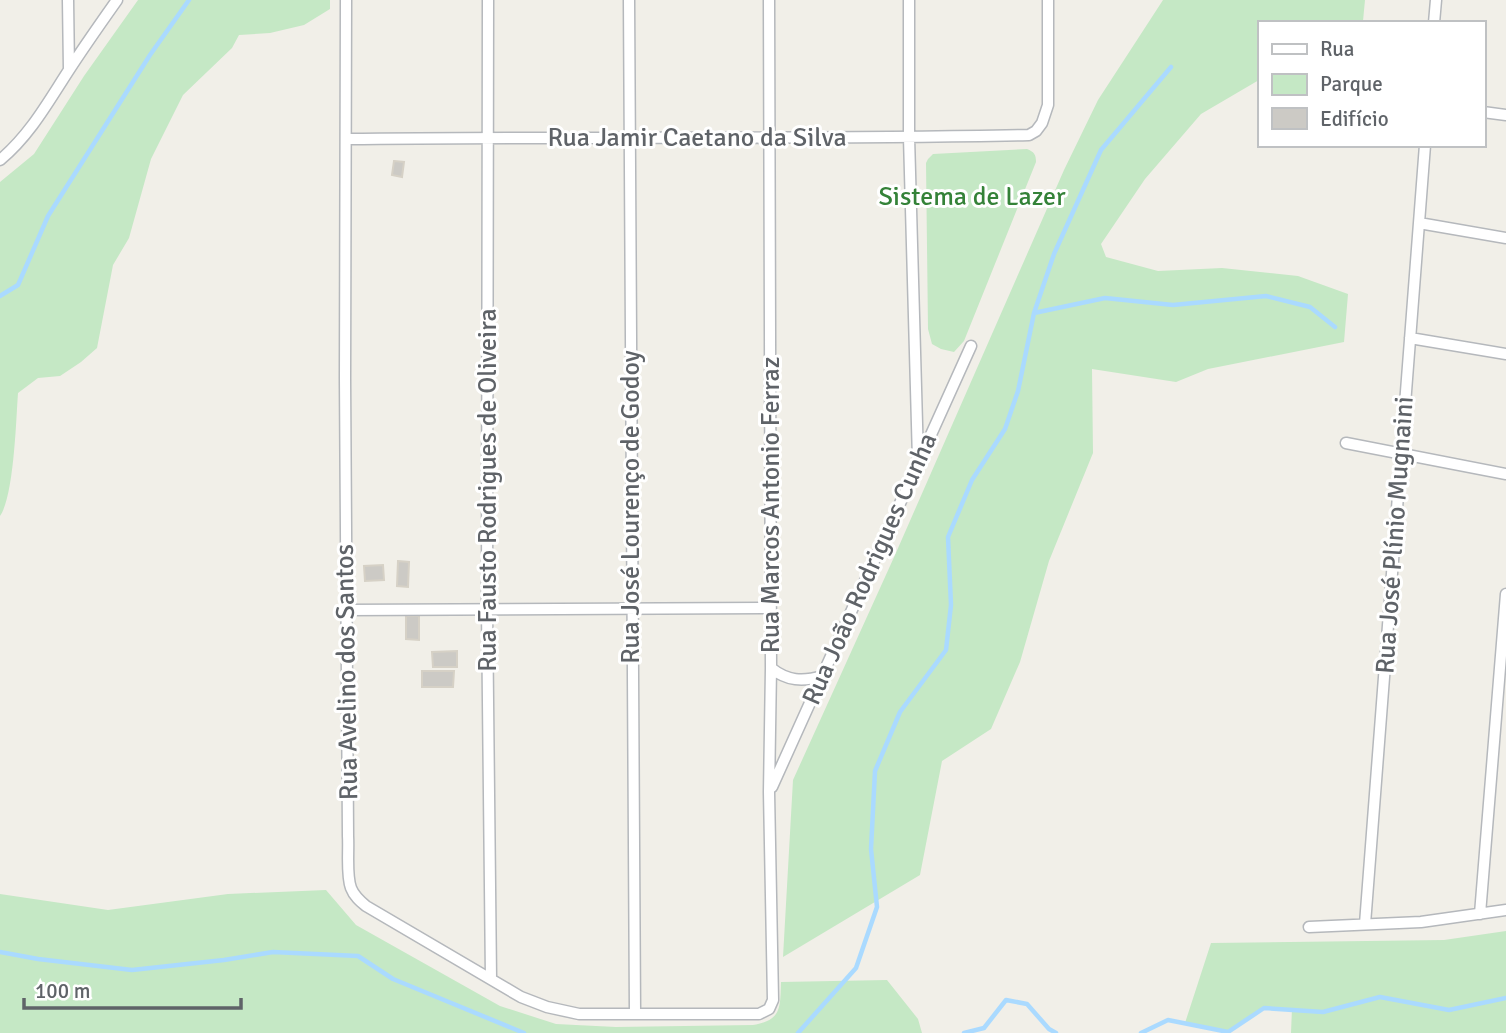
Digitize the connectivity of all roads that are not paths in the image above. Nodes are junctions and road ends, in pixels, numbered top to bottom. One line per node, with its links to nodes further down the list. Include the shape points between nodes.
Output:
1 (68, 0): 11 (street)
2 (117, 0): 11 (street)
3 (346, 0): 18 (street, Rua Avelino dos Santos)
4 (488, 0): 16 (street, Rua Fausto Rodrigues de Oliveira)
5 (629, 0): 17 (street, Rua José Lourenço de Godoy)
6 (769, 0): 14 (street, Rua Marcos Antonio Ferraz)
7 (909, 0): 15 (street)
8 (1048, 0): 15 (street, Rua Jamir Caetano da Silva, via 1048,105 1036,131 1029,135)
9 (1436, 0): 10 (street)
10 (1434, 21)
11 (69, 70): 20 (street, via 37,121)
12 (1485, 112): 13 (street)
13 (1506, 116)
14 (770, 136): 15 (street, Rua Jamir Caetano da Silva); 17 (street, Rua Jamir Caetano da Silva); 32 (street, Rua Marcos Antonio Ferraz)
15 (909, 137): 28 (street)
16 (488, 138): 17 (street, Rua Jamir Caetano da Silva); 18 (street, Rua Jamir Caetano da Silva); 33 (street, Rua Fausto Rodrigues de Oliveira)
17 (629, 138): 31 (street, Rua José Lourenço de Godoy)
18 (346, 139): 34 (street, Rua Avelino dos Santos)
19 (1425, 147): 21 (street, Rua José Plínio Mugnaini)
20 (0, 160)
21 (1419, 223): 22 (street); 23 (street, Rua José Plínio Mugnaini)
22 (1506, 238)
23 (1410, 338): 25 (street); 27 (street, Rua José Plínio Mugnaini)
24 (971, 346): 28 (street, Rua João Rodrigues Cunha)
25 (1506, 354)
26 (1346, 443): 27 (street)
27 (1401, 454): 29 (street); 40 (street, Rua José Plínio Mugnaini)
28 (919, 463): 36 (street, Rua João Rodrigues Cunha)
29 (1506, 474)
30 (1506, 594): 39 (street)
31 (631, 608): 32 (street); 33 (street); 44 (street, Rua José Lourenço de Godoy)
32 (770, 608): 35 (street, Rua Marcos Antonio Ferraz)
33 (487, 609): 34 (street); 42 (street, Rua Fausto Rodrigues de Oliveira)
34 (346, 610): 42 (street, Rua Avelino dos Santos, via 351,889 366,906)
35 (771, 668): 36 (street, via 794,679); 37 (street, Rua Marcos Antonio Ferraz)
36 (822, 676): 37 (street, Rua João Rodrigues Cunha)
37 (769, 792): 43 (street, Rua Marcos Antonio Ferraz, via 773,1000)
38 (1506, 910): 39 (street)
39 (1480, 914): 40 (street)
40 (1365, 924): 41 (street)
41 (1309, 927)
42 (491, 979): 44 (street, Rua Avelino dos Santos, via 547,1007 579,1014)
43 (769, 1009): 44 (street, Rua Avelino dos Santos, via 760,1014)
44 (635, 1013)

